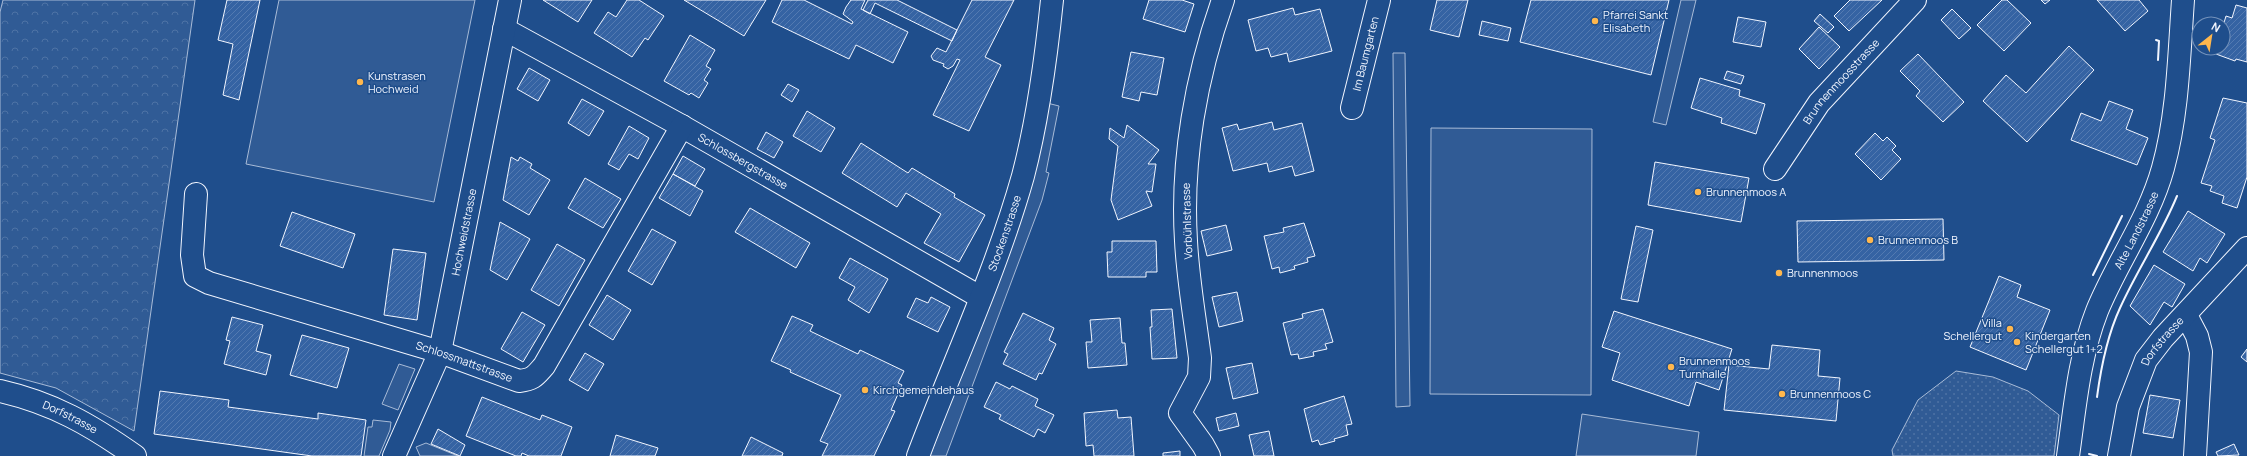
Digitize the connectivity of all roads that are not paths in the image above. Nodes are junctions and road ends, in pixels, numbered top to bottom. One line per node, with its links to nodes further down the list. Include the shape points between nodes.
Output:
1 (510, 0): 7 (street, Hochweidstrasse)
2 (1052, 0): 13 (street, Stockenstrasse, via 1037,112 1023,175 1004,236)
3 (1223, 0): 20 (street, Vorbühlstrasse, via 1205,57 1194,113 1186,178 1186,241 1200,358 1199,377 1180,413)
4 (1379, 0): 8 (street, Im Baumgarten)
5 (1915, 0): 10 (street, Brunnenmoosstrasse, via 1819,103)
6 (2184, 0): 21 (street, Alte Landstrasse, via 2175,108 2163,168 2150,208 2097,311 2084,351)
7 (504, 29): 9 (street, Schlossbergstrasse); 15 (street, Hochweidstrasse)
8 (1352, 108)
9 (682, 126): 13 (street, Schlossbergstrasse); 15 (street, Schlossmattstrasse, via 544,366 532,379 519,381)
10 (1775, 169)
11 (196, 194): 15 (street, Schlossmattstrasse, via 192,256 195,276 209,283)
12 (2247, 248): 14 (street, Dorfstrasse)
13 (980, 297): 19 (street, Stockenstrasse)
14 (2186, 315): 22 (street, Dorfstrasse, via 2162,338 2146,360 2128,407); 23 (street, via 2197,336 2201,352)
15 (440, 352): 18 (street, Hochweidstrasse)
16 (0, 391): 17 (street, Dorfstrasse, via 30,398 61,410 94,428)
17 (135, 456)
18 (394, 456)
19 (918, 456)
20 (1209, 456)
21 (2068, 456)
22 (2119, 456)
23 (2195, 456)

